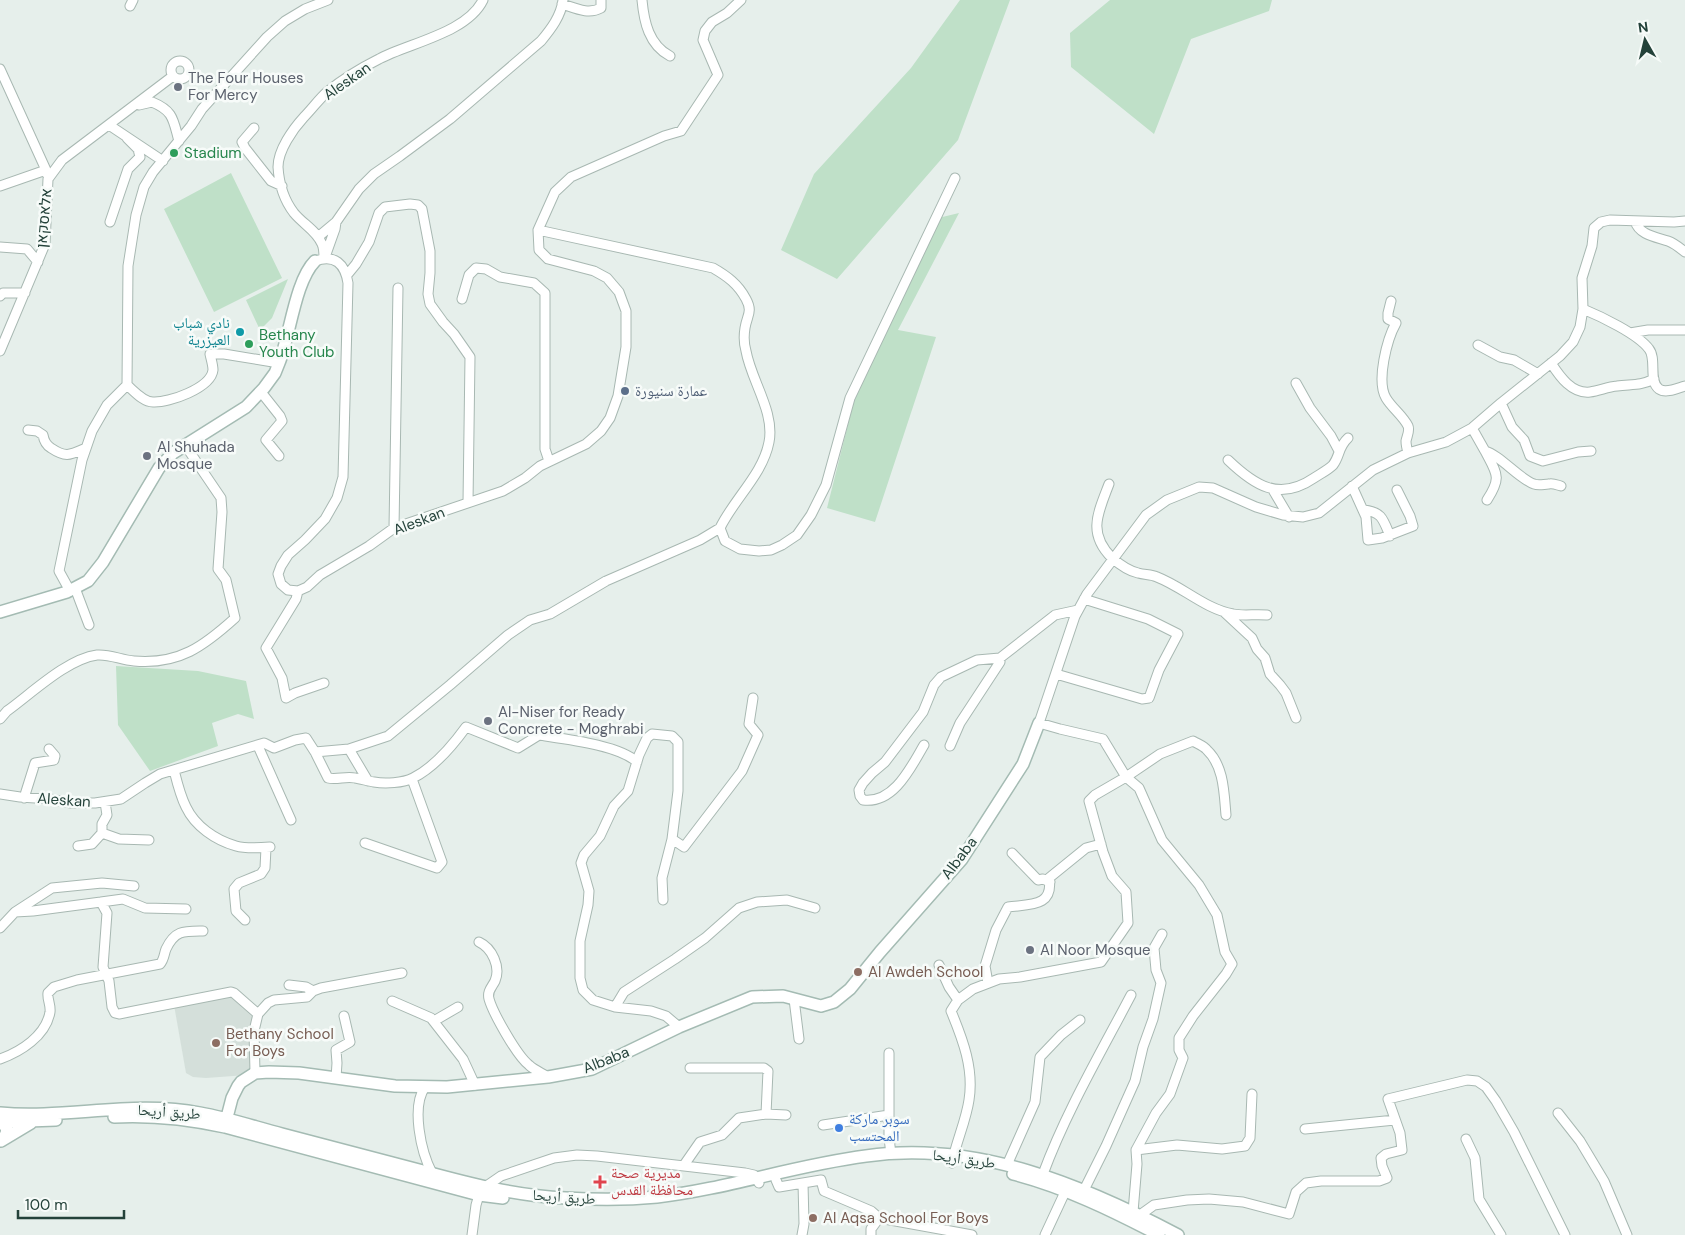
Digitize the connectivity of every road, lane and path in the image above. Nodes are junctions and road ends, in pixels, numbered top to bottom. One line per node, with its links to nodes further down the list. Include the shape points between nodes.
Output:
1 (328, 0): 14 (street, via 305,9 267,36 202,109)
2 (483, 0): 19 (street, Aleskan, via 461,23 378,59 326,93 294,128 283,149 278,165)
3 (601, 0): 6 (street, via 601,8 594,12)
4 (642, 0): 7 (street, via 652,39 662,52)
5 (741, 0): 24 (street, via 705,31 703,40 718,75 681,131 571,177 555,192)
6 (563, 2): 23 (street, via 552,28 541,41 450,119 374,174)
7 (670, 56)
8 (0, 69): 16 (street)
9 (173, 76): 10 (street, אלאסקאן)
10 (131, 108): 11 (street, אלאסקאן); 14 (street, via 152,102 167,110)
11 (109, 124): 13 (street); 16 (street, אלאסקאן)
12 (254, 128): 19 (street, via 242,142 272,181)
13 (127, 138): 15 (street); 22 (street, via 138,149 140,157 128,170)
14 (179, 141): 15 (street)
15 (163, 161): 46 (street, via 144,186 131,240)
16 (47, 174): 18 (street); 29 (street, אלאסקאן, via 45,244)
17 (956, 178): 72 (street, via 850,398 826,485 811,515 797,535 782,545 760,551 740,549 725,541)
18 (0, 186)
19 (282, 186): 25 (street, Aleskan, via 295,214)
20 (1636, 221): 21 (street); 27 (street, via 1645,232 1670,241); 36 (street, via 1610,220 1594,228 1582,278)
21 (1685, 221)
22 (110, 222)
23 (336, 222): 25 (street); 28 (street)
24 (538, 230): 61 (street, Aleskan, via 539,250 548,259 594,271 607,278 619,292 626,311 626,347 618,396 610,418 586,444); 72 (street, via 713,268 737,285 747,300 750,314 745,328 745,349 752,377 763,398 769,441 751,481)
25 (318, 237): 28 (street, Aleskan, via 322,243)
26 (0, 247): 29 (street, via 27,248)
27 (1685, 252)
28 (320, 260): 30 (street, via 331,258); 41 (main road, via 309,267)
29 (38, 262): 32 (street, אלאסקאן)
30 (347, 275): 68 (street, via 369,242 379,213 386,207 410,204 422,209 430,251 430,304 470,357); 76 (street, via 343,477 337,498 325,519 281,566 278,574 281,584)
31 (398, 288): 71 (street)
32 (25, 293): 33 (street, via 4,293); 40 (street, אלאסקאן)
33 (0, 296)
34 (462, 299): 61 (street, via 469,275 476,268 534,283 545,293 545,449)
35 (1391, 301): 58 (street, via 1388,319 1396,323 1385,351 1382,382 1385,396 1408,426)
36 (1583, 309): 38 (street); 42 (street, via 1573,342)
37 (1685, 330): 38 (street)
38 (1630, 333): 44 (street, via 1652,354)
39 (1478, 346): 43 (street, via 1514,360)
40 (0, 351)
41 (279, 364): 46 (street, via 210,354 213,370 210,378 199,388 152,402 137,395); 48 (main road)
42 (1551, 364): 43 (street); 44 (street, via 1562,380 1579,391 1642,385)
43 (1538, 374): 49 (street)
44 (1654, 379): 47 (street, via 1661,391)
45 (1296, 383): 56 (street)
46 (127, 385): 54 (street, via 107,405)
47 (1685, 386)
48 (261, 392): 53 (main road, via 246,407); 59 (street, via 282,421 266,440)
49 (1501, 403): 50 (street); 55 (street, via 1530,456 1543,461)
50 (1472, 428): 57 (street); 58 (street, via 1446,442)
51 (28, 430): 54 (street, via 43,435 47,446 61,455)
52 (1348, 438): 56 (street)
53 (185, 445): 75 (main road, via 159,468 103,562 88,581); 88 (street, via 221,498 218,569 226,580 235,618 211,639 175,658 135,661 97,655 83,659 67,666 7,711)
54 (86, 448): 75 (street, via 59,571)
55 (1591, 450)
56 (1339, 451): 65 (street, via 1332,466 1309,481 1300,486)
57 (1485, 451): 64 (street, via 1491,452 1532,484); 67 (street, via 1496,477 1496,486)
58 (1408, 453): 63 (street, via 1373,470)
59 (279, 456)
60 (1228, 460): 65 (street, via 1260,485)
61 (549, 461): 68 (street, Aleskan, via 503,491)
62 (1109, 484): 74 (street, via 1099,510 1098,536 1102,548)
63 (1352, 486): 69 (street); 70 (street, via 1319,513)
64 (1561, 486)
65 (1273, 490): 70 (street)
66 (1397, 490): 73 (street, via 1413,526)
67 (1487, 500)
68 (468, 502): 71 (street, Aleskan)
69 (1364, 510): 73 (street, via 1375,511 1382,517); 73 (street, via 1368,540)
70 (1289, 516): 74 (street, via 1256,507 1213,488 1199,487 1167,500 1146,515)
71 (394, 528): 76 (street, Aleskan)
72 (720, 528): 94 (street, via 606,581 550,614 530,620 388,736)
73 (1390, 536)
74 (1113, 558): 77 (street); 80 (street, via 1131,570 1156,576)
75 (72, 590): 79 (main road); 82 (street)
76 (298, 592): 85 (street, via 266,648 282,678 286,698)
77 (1084, 599): 78 (street); 84 (street, via 1148,619 1178,634 1149,698 1142,699)
78 (1078, 610): 83 (street, via 1055,615); 84 (street)
79 (0, 612)
80 (1224, 612): 81 (street); 87 (street, via 1252,638 1265,658 1270,674 1286,693)
81 (1267, 615)
82 (89, 625)
83 (1000, 658): 90 (street, via 977,660 941,677 934,685 923,712 859,790 863,800 871,801 883,796 902,781); 92 (street, via 960,723)
84 (1056, 674): 89 (street)
85 (324, 683)
86 (753, 698): 107 (street, via 749,724 758,735 742,771 684,847)
87 (1296, 718)
88 (0, 720)
89 (1039, 723): 98 (street, via 1103,739); 132 (main road, Albaba, via 1023,764 962,859 850,989 834,1002 821,1006)
90 (924, 745)
91 (258, 746): 95 (street, Aleskan, via 264,743 274,748 306,738); 97 (street, Aleskan); 105 (street)
92 (950, 746)
93 (48, 749): 102 (street, via 55,756 54,760 35,762)
94 (349, 749): 95 (street); 100 (street)
95 (315, 752): 100 (street, via 328,778)
96 (637, 762): 99 (street, via 620,751 539,735 518,748 466,727 451,747); 107 (street, via 647,738 652,734 676,738 678,791); 136 (street, via 628,791 614,806 600,836 581,863 589,891 580,941 580,978 583,990 593,1000)
97 (174, 770): 103 (street, Aleskan, via 160,774 121,799); 120 (street, via 185,806 197,825 236,846 268,847 261,874 239,882 234,889 236,911)
98 (1126, 777): 104 (street, via 1160,754 1194,741 1207,750 1216,763 1223,779); 110 (street, via 1089,801); 165 (street, via 1139,788 1162,840 1199,885 1217,915 1225,952 1232,964 1179,1038 1183,1058 1170,1094)
99 (412, 778): 100 (street, via 386,783); 109 (street, via 442,862 437,868)
100 (368, 780)
101 (0, 794): 102 (street, Aleskan)
102 (24, 798): 103 (street, Aleskan, via 71,803)
103 (105, 802): 106 (street, via 107,815)
104 (1226, 814)
105 (291, 820)
106 (102, 833): 108 (street, via 119,839); 111 (street, via 92,844)
107 (672, 839): 115 (street, via 662,878)
108 (149, 840)
109 (365, 843)
110 (1101, 844): 113 (street, via 1086,848 1049,878); 128 (street, via 1112,876 1126,892 1128,923 1101,962 999,978)
111 (78, 846)
112 (1012, 853): 113 (street, via 1038,880)
113 (1050, 882): 128 (street, via 1051,888 1040,904 1008,906 996,930 985,966)
114 (134, 886): 119 (street, via 102,883 52,888)
115 (663, 900)
116 (101, 902): 118 (street, via 123,899 146,908); 119 (street); 127 (street, via 107,914 103,967)
117 (815, 908): 136 (street, via 787,900 757,902 739,908 690,948 624,992)
118 (186, 909)
119 (15, 912): 121 (street)
120 (245, 920)
121 (0, 928)
122 (203, 931): 127 (street, via 177,934 165,950 160,964)
123 (1162, 934): 175 (street, via 1154,948 1161,983 1135,1081)
124 (479, 942): 147 (street, via 486,945 496,965 496,980 488,996 493,1009 512,1044 528,1064)
125 (939, 965): 133 (street)
126 (402, 973): 130 (street)
127 (107, 976): 137 (street, via 115,1013 161,1007 227,992 234,993); 144 (street, via 77,980 50,990 47,996 50,1011 43,1028 28,1045)
128 (988, 983): 133 (street)
129 (289, 985): 130 (street, via 306,987)
130 (313, 992): 137 (street, via 307,997 274,1000)
131 (1131, 995): 171 (street, via 1086,1079)
132 (794, 999): 141 (main road, Albaba, via 752,997); 142 (street)
133 (958, 1000): 167 (street, via 951,1011 962,1034 971,1074 970,1101)
134 (392, 1001): 140 (street)
135 (458, 1007): 140 (street)
136 (615, 1007): 141 (street, via 651,1011 666,1016)
137 (258, 1014): 146 (street, via 254,1031)
138 (344, 1016): 148 (street, via 350,1042 336,1050)
139 (1080, 1020): 169 (street, via 1040,1057 1035,1102)
140 (434, 1021): 149 (street, via 460,1054)
141 (679, 1027): 147 (main road, Albaba, via 592,1069)
142 (799, 1039)
143 (889, 1053): 155 (street)
144 (0, 1060)
145 (690, 1068): 154 (street, via 764,1068 768,1071)
146 (255, 1073): 148 (main road, Albaba); 160 (main road, via 240,1082)
147 (548, 1077): 149 (main road, Albaba)
148 (336, 1078): 150 (main road, Albaba, via 395,1086)
149 (475, 1085): 150 (main road, Albaba)
150 (424, 1086): 170 (street, via 417,1115 426,1162)
151 (1252, 1094): 165 (street, via 1250,1138 1246,1146 1177,1145)
152 (0, 1113): 160 (main road, طريق أريحا, via 178,1109)
153 (1558, 1113): 189 (street, via 1580,1141 1604,1181)
154 (766, 1114): 156 (street); 168 (street, via 740,1118 722,1134 700,1142)
155 (889, 1114): 161 (street); 166 (street)
156 (786, 1115)
157 (1395, 1120): 162 (street); 178 (street, via 1402,1150 1381,1158 1387,1178 1379,1181 1306,1183 1296,1192 1289,1214 1243,1202 1209,1199 1154,1205); 188 (street, via 1388,1099 1467,1080 1477,1081 1486,1087 1514,1132)
158 (39, 1121): 159 (main road, طريق أريحا); 160 (main road, طريق أريحا, via 122,1116); 164 (main road)
159 (0, 1122): 164 (main road, via 6,1127 6,1134)
160 (226, 1123): 170 (main road, طريق أريحا); 176 (main road, طريق أريحا)
161 (823, 1125)
162 (1305, 1129)
163 (1466, 1138): 187 (street, via 1475,1158 1479,1199)
164 (0, 1141)
165 (1136, 1150): 178 (street)
166 (891, 1154): 167 (main road, طريق أريحا, via 918,1153); 172 (main road, طريق أريحا, via 810,1165)
167 (953, 1159): 169 (main road, طريق أريحا); 173 (main road, طريق أريحا, via 882,1160); 177 (main road, طريق أريحا, via 1020,1176)
168 (684, 1165): 172 (street, via 745,1173); 176 (street, via 565,1156 501,1176)
169 (1007, 1165): 171 (main road, طريق أريحا)
170 (432, 1173): 176 (main road, طريق أريحا)
171 (1043, 1174): 175 (main road, طريق أريحا)
172 (757, 1180): 173 (main road, طريق أريحا); 176 (main road, طريق أريحا, via 653,1204 617,1206 533,1203)
173 (776, 1180): 174 (street, via 778,1187)
174 (803, 1183): 179 (street, via 821,1180 824,1191); 181 (street)
175 (1084, 1190): 178 (main road, طريق أريحا)
176 (482, 1191): 180 (street)
177 (1065, 1192): 184 (street); 185 (main road, طريق أريحا)
178 (1136, 1214): 186 (main road, طريق أريحا)
179 (879, 1218): 182 (street, via 871,1229); 183 (street)
180 (472, 1235)
181 (802, 1235)
182 (871, 1235)
183 (972, 1235)
184 (1045, 1235)
185 (1159, 1235)
186 (1178, 1235)
187 (1501, 1235)
188 (1565, 1235)
189 (1627, 1235)

